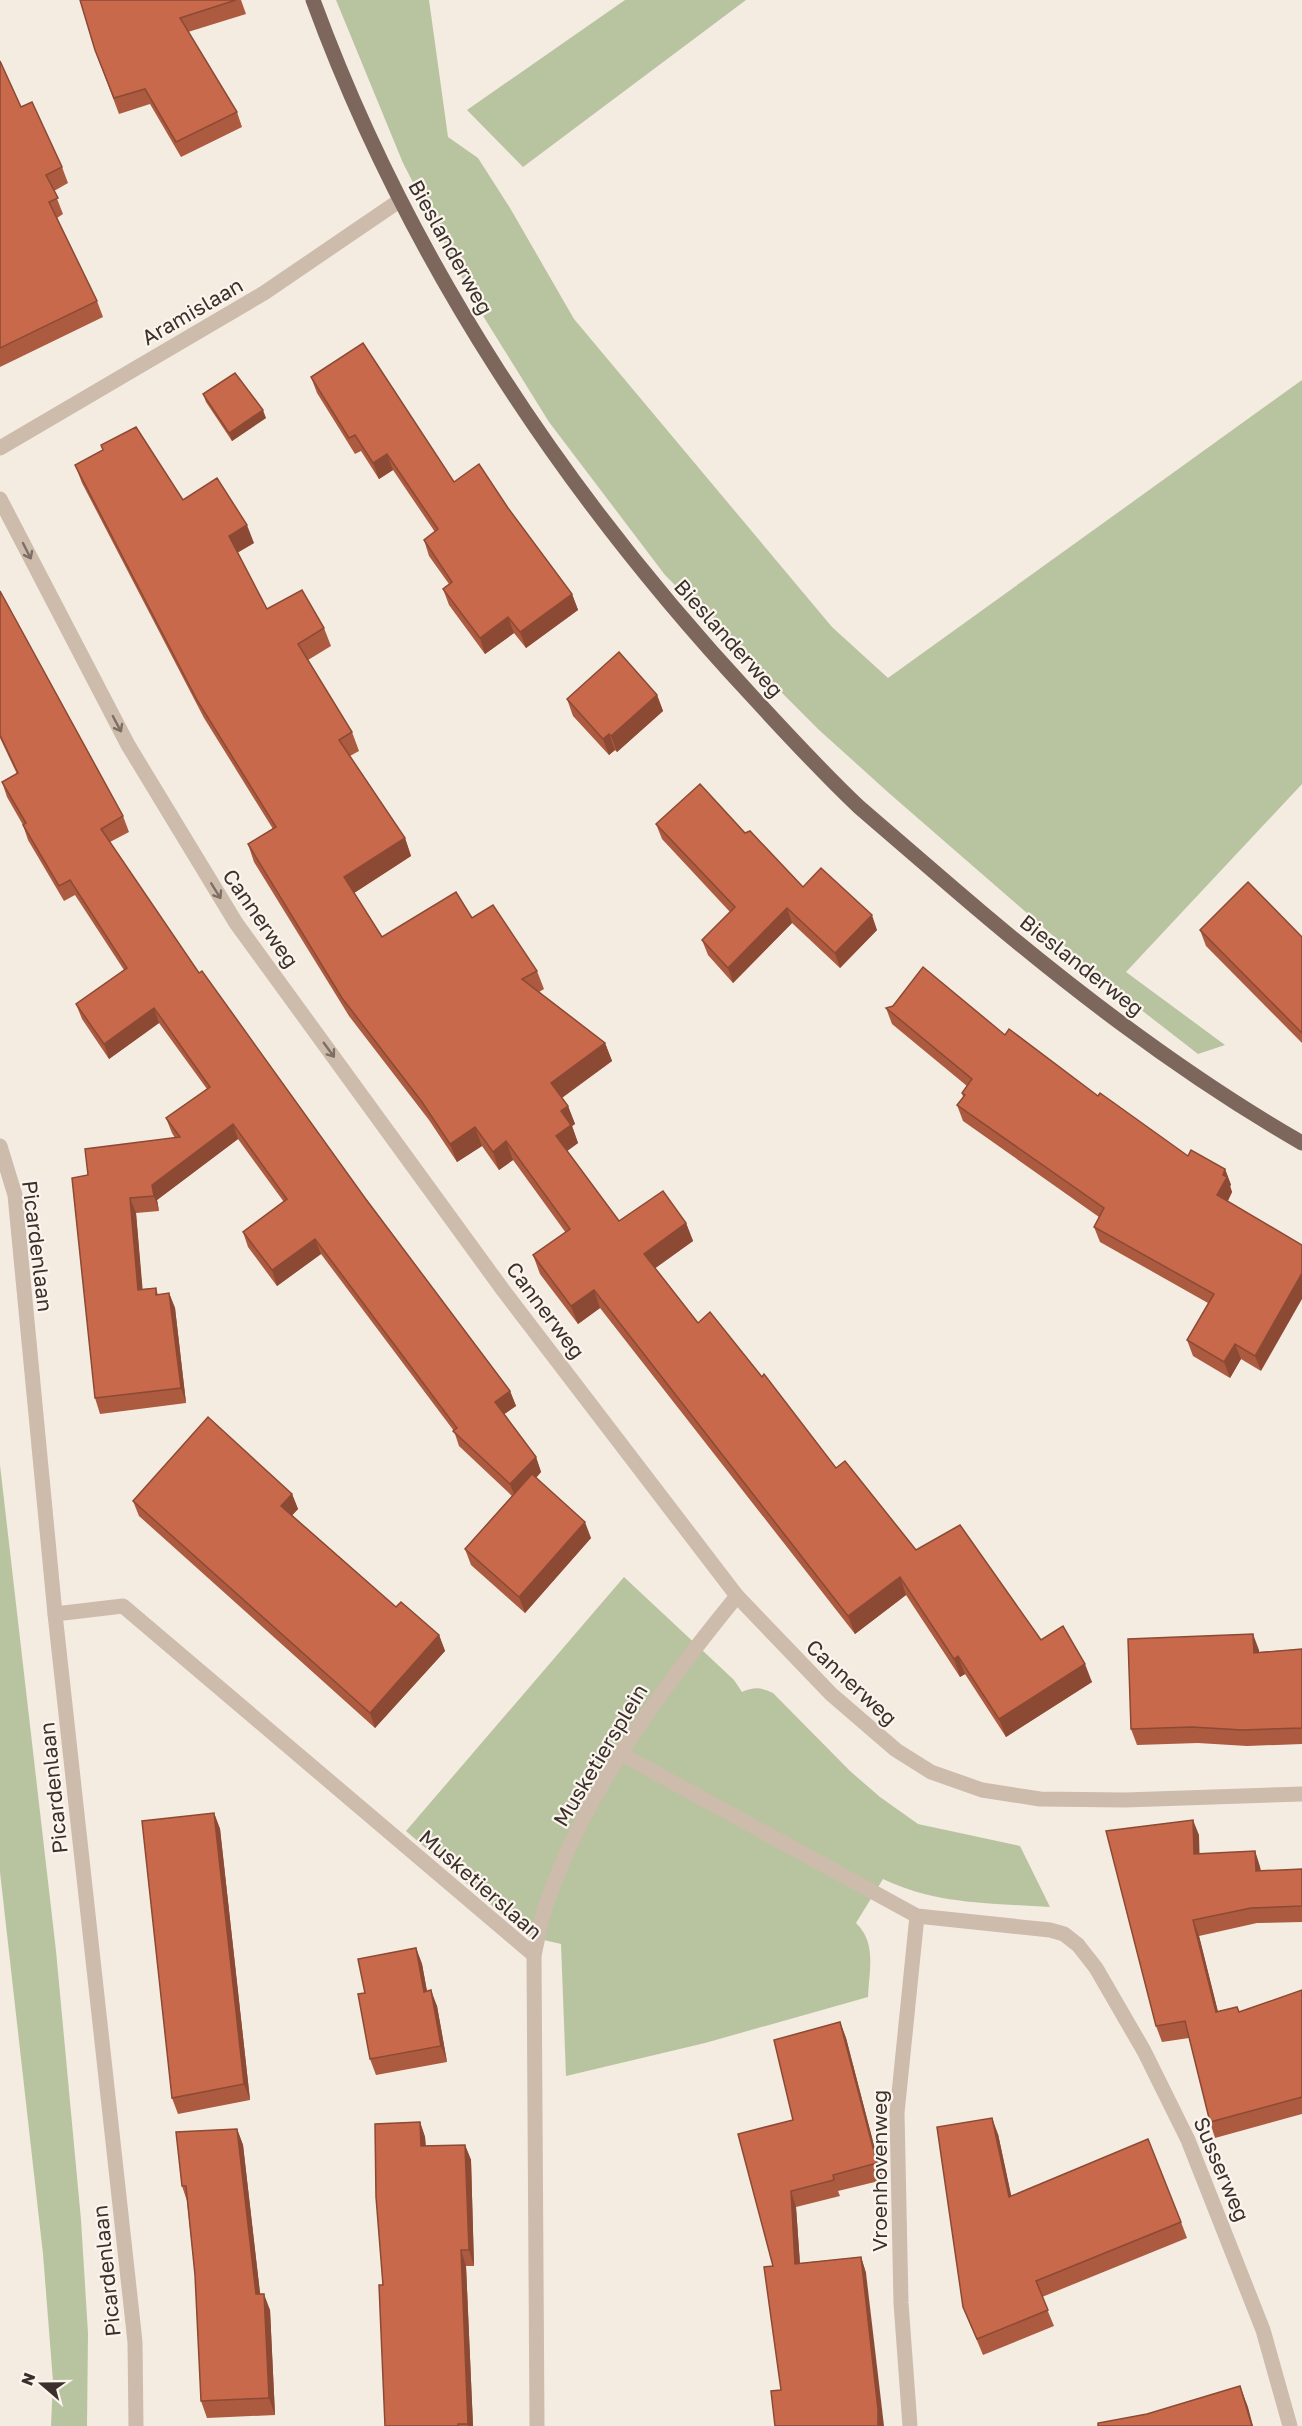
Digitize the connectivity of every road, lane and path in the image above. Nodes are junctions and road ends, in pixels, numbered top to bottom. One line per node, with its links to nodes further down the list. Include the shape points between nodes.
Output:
1 (313, 0): 2 (main road, Bieslanderweg)
2 (399, 201): 3 (street, Aramislaan, via 264,293); 5 (main road, Bieslanderweg, via 462,315 570,477 660,592 772,717 857,804 1012,939 1239,1107)
3 (0, 448)
4 (0, 499): 7 (street, Cannerweg, one-way to 7, via 128,745 236,923 503,1290)
5 (1302, 1143)
6 (0, 1146): 8 (street, Picardenlaan, via 15,1195)
7 (737, 1596): 9 (street, Musketiersplein, via 676,1671); 10 (street, Cannerweg, via 866,1726 931,1772 959,1784 1040,1799)
8 (55, 1614): 12 (street, Musketierslaan, via 123,1606); 13 (street, Picardenlaan, via 135,2342)
9 (621, 1754): 11 (street); 12 (street, Musketiersplein, via 562,1864 546,1903)
10 (1302, 1794)
11 (917, 1916): 15 (street, Vroenhovenweg, via 897,2113 901,2303); 16 (street, Susserweg, via 1064,1934 1096,1968 1121,2008 1188,2140 1263,2330)
12 (534, 1955): 14 (street, Musketierslaan)
13 (136, 2426)
14 (537, 2426)
15 (910, 2426)
16 (1290, 2426)

